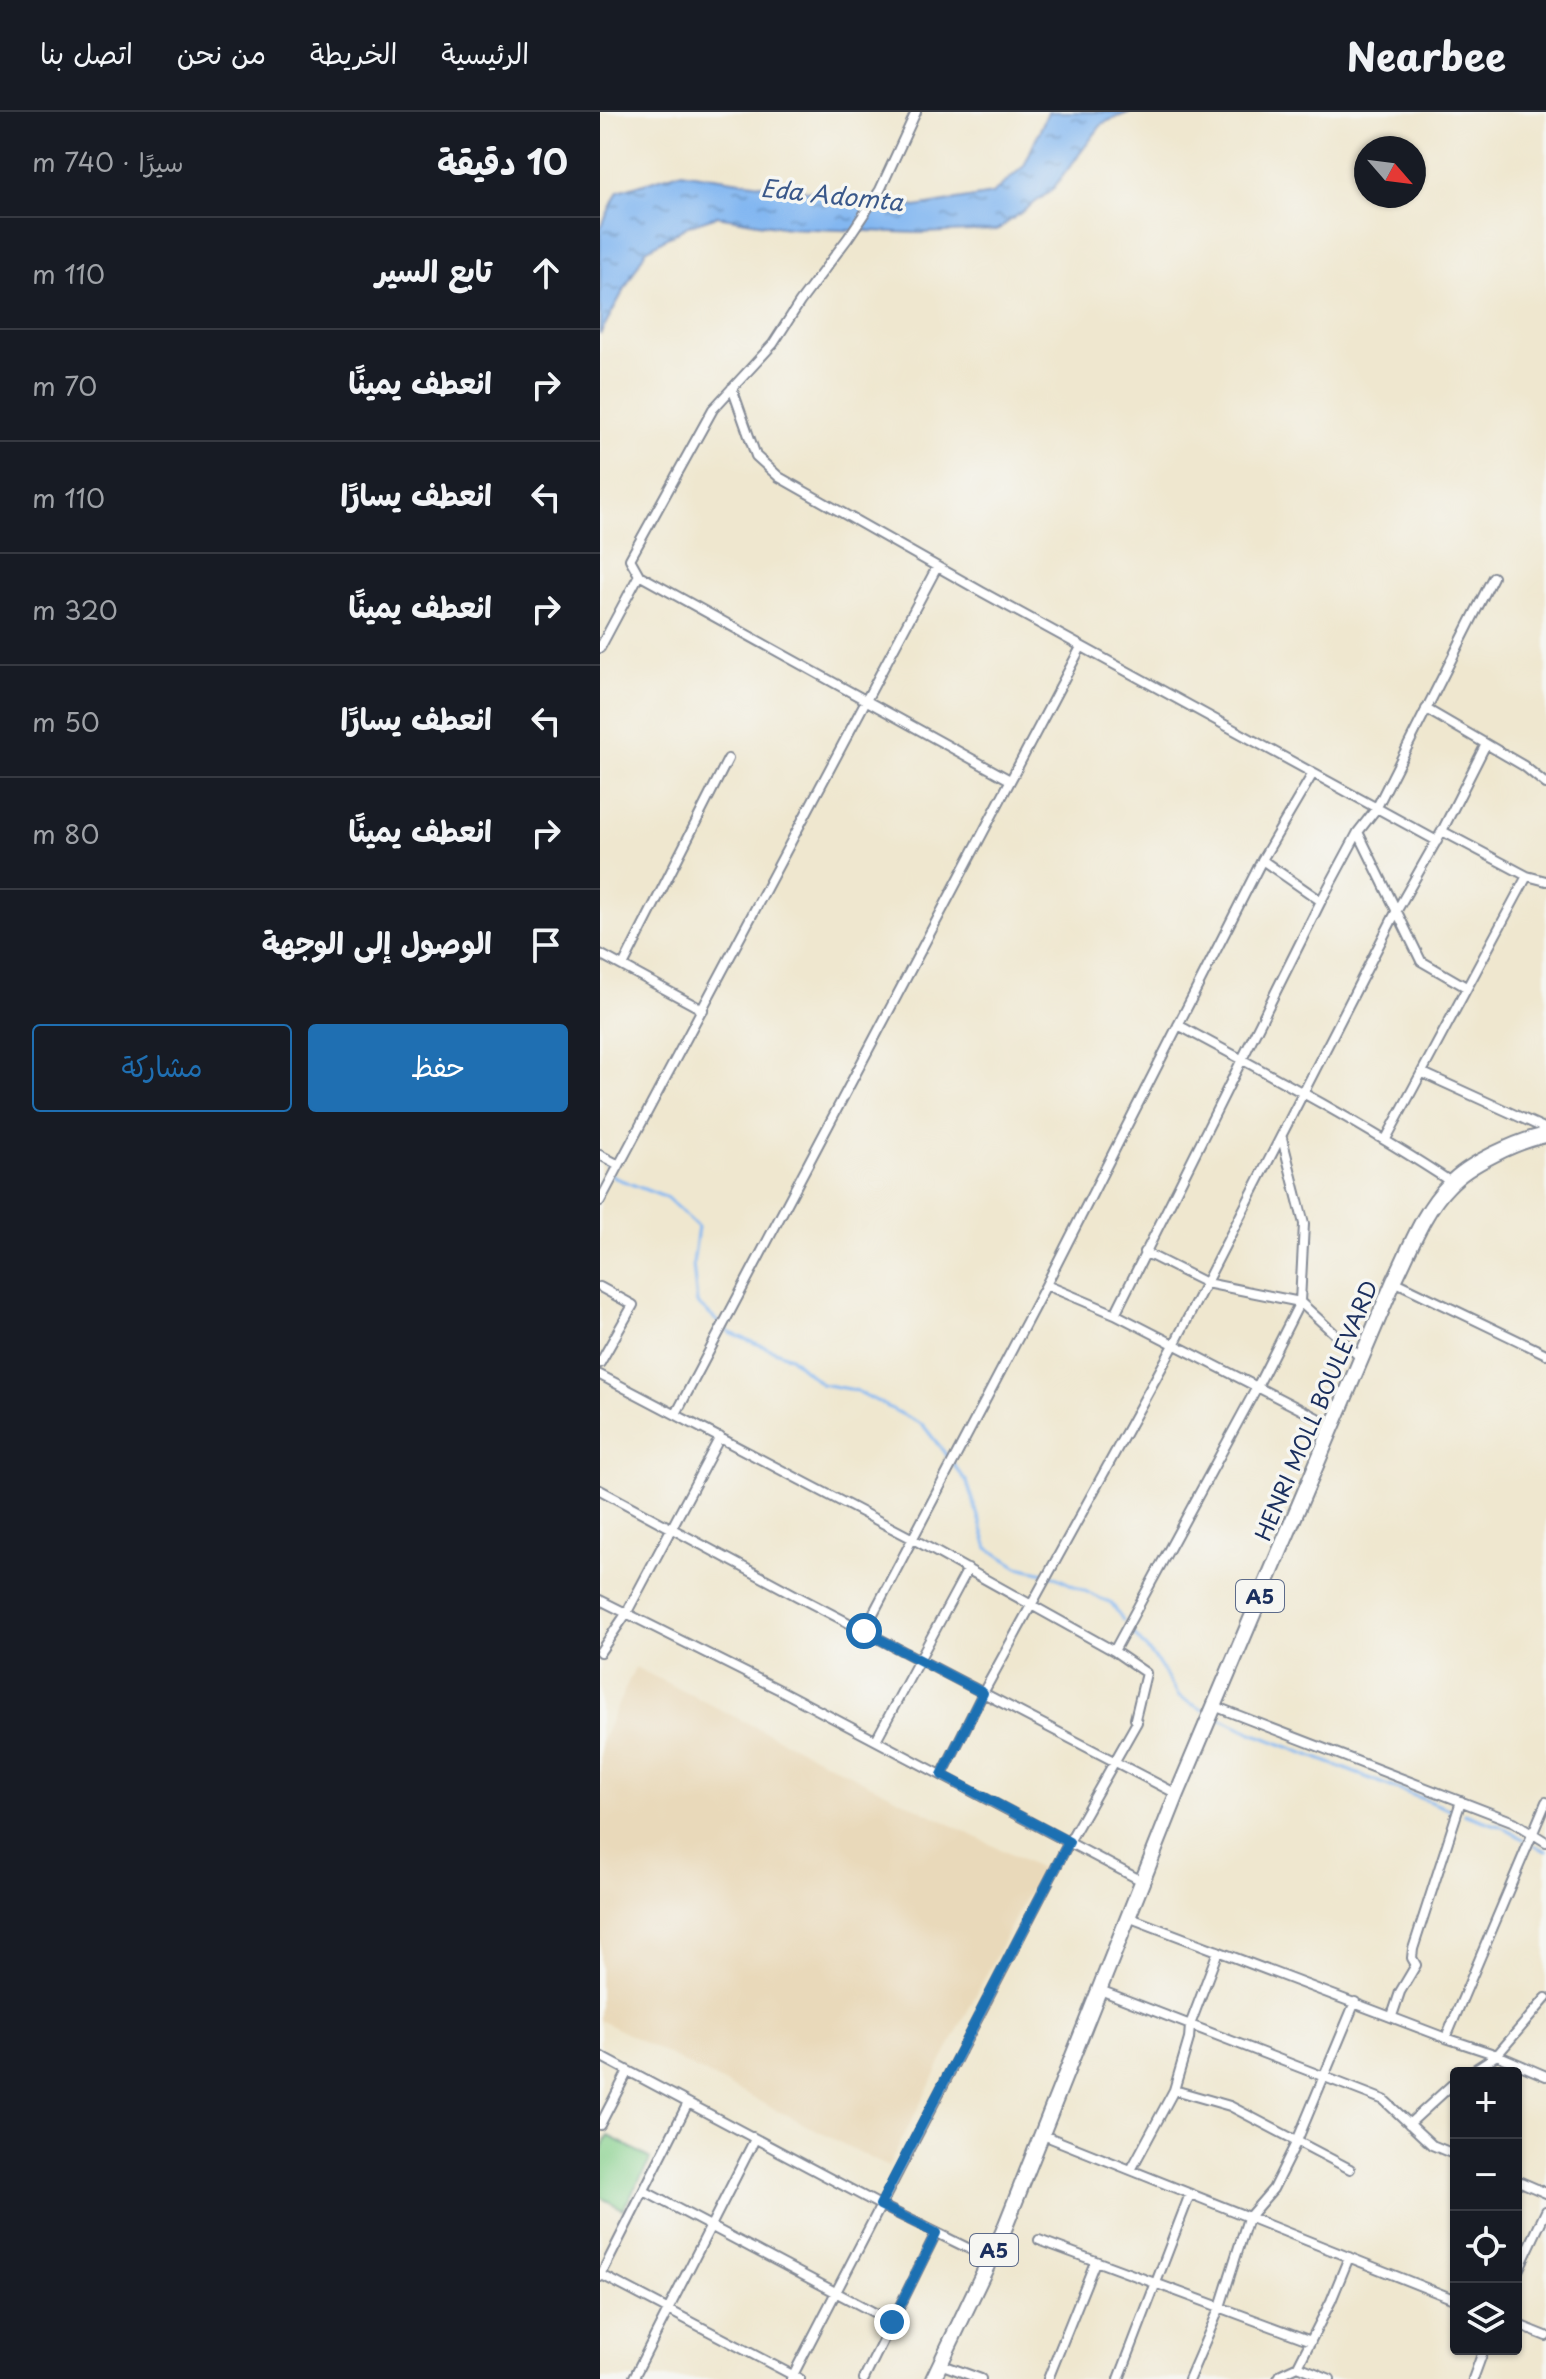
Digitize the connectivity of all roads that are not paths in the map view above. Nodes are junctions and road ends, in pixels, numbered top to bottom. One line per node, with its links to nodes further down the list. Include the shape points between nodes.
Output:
1 (916, 112): 2 (street, via 889,175 864,214 773,344)
2 (732, 388): 3 (street, via 756,456 779,477); 4 (street, via 713,409 630,559)
3 (937, 567): 6 (street); 8 (street)
4 (639, 575): 7 (street); 8 (street)
5 (1493, 577): 9 (street)
6 (1081, 647): 12 (street); 13 (street)
7 (600, 648)
8 (866, 701): 13 (street); 27 (street)
9 (1426, 709): 10 (street); 15 (street)
10 (1486, 744): 14 (street); 16 (street)
11 (728, 759): 25 (street)
12 (1312, 775): 15 (street); 19 (street)
13 (1010, 780): 53 (street)
14 (1546, 784)
15 (1376, 809): 17 (street); 18 (street)
16 (1442, 831): 18 (street); 20 (street)
17 (1358, 832): 22 (street); 23 (street)
18 (1437, 841): 23 (street)
19 (1262, 860): 22 (street); 28 (street)
20 (1527, 876): 21 (street); 26 (street)
21 (1546, 881)
22 (1321, 901): 29 (street)
23 (1396, 912): 26 (street, via 1421,961); 31 (street)
24 (600, 954): 25 (street)
25 (623, 966): 27 (street)
26 (1466, 987): 30 (street)
27 (703, 1010): 37 (street)
28 (1178, 1025): 29 (street); 43 (street)
29 (1243, 1060): 31 (street); 40 (street)
30 (1423, 1073): 32 (street); 35 (street)
31 (1306, 1093): 34 (street); 35 (street)
32 (1546, 1129)
33 (1546, 1135): 38 (highway, HENRI MOLL BOULEVARD / A5, via 1500,1152)
34 (1282, 1137): 42 (street); 45 (street, via 1304,1224)
35 (1386, 1139): 38 (street)
36 (600, 1155): 37 (street)
37 (619, 1165): 39 (street)
38 (1451, 1182): 41 (highway, HENRI MOLL BOULEVARD / A5, via 1427,1214)
39 (600, 1201)
40 (1144, 1252): 42 (street); 46 (street)
41 (1394, 1281): 48 (street); 49 (highway, HENRI MOLL BOULEVARD / A5)
42 (1206, 1283): 45 (street); 47 (street)
43 (1046, 1285): 46 (street); 58 (street)
44 (600, 1287): 50 (street, via 633,1305)
45 (1300, 1302): 49 (street); 52 (street)
46 (1115, 1314): 47 (street)
47 (1174, 1345): 52 (street); 61 (street)
48 (1546, 1354)
49 (1361, 1358): 54 (highway, HENRI MOLL BOULEVARD / A5)
50 (600, 1363)
51 (600, 1375): 53 (street)
52 (1257, 1387): 54 (street); 64 (street)
53 (676, 1414): 55 (street)
54 (1333, 1426): 68 (highway, HENRI MOLL BOULEVARD / A5)
55 (720, 1437): 57 (street); 58 (street)
56 (600, 1490): 57 (street)
57 (671, 1528): 62 (street); 63 (street)
58 (913, 1539): 59 (street); 63 (street)
59 (968, 1569): 61 (street); 66 (street)
60 (600, 1600): 62 (street)
61 (1031, 1604): 64 (street); 67 (street)
62 (626, 1614): 65 (street); 69 (street)
63 (864, 1631): 66 (street)
64 (1114, 1651): 70 (street, via 1146,1673 1137,1722)
65 (600, 1652)
66 (921, 1661): 67 (street); 69 (street)
67 (983, 1693): 70 (street); 71 (street)
68 (1214, 1706): 72 (highway, HENRI MOLL BOULEVARD / A5); 73 (street)
69 (876, 1740): 71 (street)
70 (1114, 1761): 72 (street); 76 (street)
71 (942, 1775): 76 (street)
72 (1177, 1794): 78 (highway, HENRI MOLL BOULEVARD / A5)
73 (1461, 1801): 75 (street); 84 (street, via 1413,1949 1416,1965)
74 (1546, 1802): 75 (street)
75 (1532, 1835): 77 (street); 86 (street)
76 (1069, 1842): 78 (street); 108 (street)
77 (1546, 1842)
78 (1142, 1881): 79 (highway, HENRI MOLL BOULEVARD / A5)
79 (1128, 1917): 80 (street); 81 (highway, HENRI MOLL BOULEVARD / A5)
80 (1218, 1951): 83 (street); 85 (street)
81 (1100, 1990): 85 (street); 98 (highway, HENRI MOLL BOULEVARD / A5)
82 (1546, 1998): 87 (street)
83 (1355, 2002): 84 (street); 92 (street)
84 (1392, 2016): 86 (street)
85 (1190, 2025): 92 (street); 94 (street)
86 (1446, 2038): 87 (street)
87 (1497, 2055): 89 (street); 91 (street)
88 (600, 2056): 90 (street)
89 (1478, 2067)
90 (628, 2071): 95 (street); 97 (street)
91 (1546, 2076)
92 (1323, 2078): 96 (street, via 1384,2100); 100 (street)
93 (1450, 2086): 96 (street)
94 (1174, 2090): 100 (street, via 1230,2106); 103 (street)
95 (688, 2103): 99 (street); 105 (street)
96 (1409, 2124): 101 (street, via 1432,2145)
97 (600, 2125)
98 (1043, 2135): 103 (street); 115 (highway, A5)
99 (755, 2139): 108 (street); 111 (street)
100 (1297, 2141): 102 (street); 110 (street, via 1273,2189)
101 (1450, 2152)
102 (1350, 2169)
103 (1131, 2170): 107 (street)
104 (1522, 2183): 106 (street)
105 (644, 2191): 111 (street); 118 (street)
106 (1546, 2193)
107 (1190, 2194): 110 (street); 119 (street)
108 (880, 2205): 112 (street); 120 (street)
109 (1546, 2211): 117 (street)
110 (1248, 2218): 114 (street); 122 (street)
111 (710, 2226): 120 (street); 123 (street)
112 (936, 2233): 115 (street); 124 (street)
113 (1039, 2240): 116 (street)
114 (1349, 2257): 121 (street); 127 (street)
115 (990, 2259): 129 (highway, A5)
116 (1095, 2262): 119 (street); 136 (street)
117 (1522, 2262)
118 (601, 2275): 123 (street)
119 (1156, 2285): 122 (street); 137 (street)
120 (835, 2293): 124 (street); 131 (street)
121 (1450, 2298)
122 (1220, 2307): 127 (street); 138 (street)
123 (668, 2309): 131 (street); 132 (street)
124 (892, 2322): 133 (street)
125 (1522, 2326): 126 (street)
126 (1546, 2336)
127 (1311, 2341): 130 (street)
128 (1482, 2355): 141 (street)
129 (940, 2364): 134 (highway, A5); 135 (street)
130 (1298, 2366): 139 (street); 140 (street)
131 (795, 2378)
132 (633, 2379)
133 (864, 2379)
134 (933, 2379)
135 (981, 2379)
136 (1048, 2379)
137 (1119, 2379)
138 (1189, 2379)
139 (1278, 2379)
140 (1330, 2379)
141 (1473, 2379)

